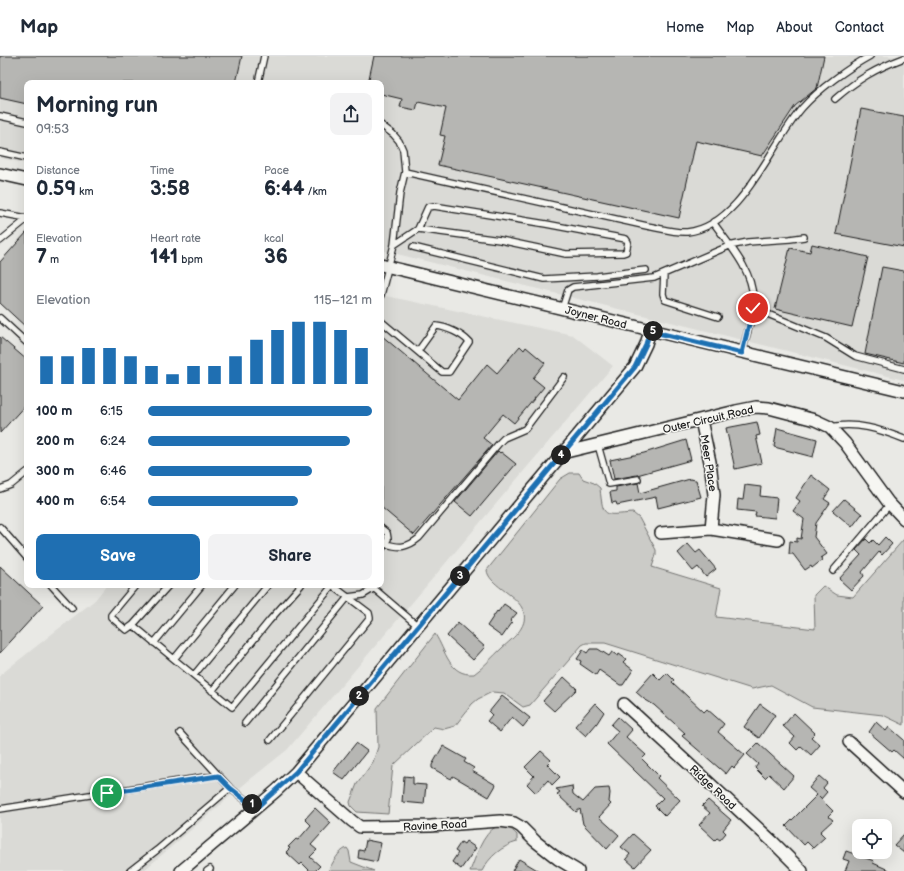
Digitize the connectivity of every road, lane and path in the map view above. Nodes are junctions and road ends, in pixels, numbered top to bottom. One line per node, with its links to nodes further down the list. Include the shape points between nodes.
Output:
1 (264, 56): 4 (lane)
2 (870, 56): 17 (lane, via 828,85 803,107 742,197)
3 (904, 58): 5 (lane, via 871,71)
4 (259, 80)
5 (835, 99)
6 (0, 116): 7 (lane)
7 (24, 121)
8 (384, 127): 11 (lane, via 399,141 403,150)
9 (0, 152): 10 (lane)
10 (24, 157)
11 (405, 172): 17 (lane, via 679,232 697,230); 21 (lane)
12 (0, 174): 13 (street)
13 (24, 179)
14 (0, 213): 15 (lane)
15 (24, 218)
16 (24, 221): 20 (lane)
17 (713, 222): 22 (lane)
18 (418, 229): 18 (lane, via 428,207 434,206 546,224 626,239 628,242 626,252 623,253 566,254 500,240); 21 (lane)
19 (804, 237): 22 (lane)
20 (0, 241)
21 (394, 245): 24 (lane)
22 (729, 246): 26 (lane); 27 (lane, via 749,277)
23 (413, 247): 25 (lane, via 544,279)
24 (385, 266): 28 (street, Joyner Road)
25 (646, 270)
26 (664, 274): 28 (lane, via 645,280 573,287 568,290); 29 (lane, via 665,300)
27 (753, 308): 35 (lane); 36 (lane, via 826,338 855,356)
28 (562, 309): 32 (street, Joyner Road)
29 (718, 317)
30 (0, 318): 33 (lane)
31 (384, 323): 34 (lane)
32 (650, 331): 35 (street, Joyner Road); 43 (street, via 635,367)
33 (24, 340)
34 (418, 351): 34 (lane, via 436,326 452,331 469,342 446,373)
35 (742, 353): 38 (street, Joyner Road)
36 (904, 369)
37 (564, 377): 54 (lane, via 525,429 500,442 419,538 412,544 402,547)
38 (904, 391)
39 (702, 420): 40 (street, Outer Circuit Road, via 756,407 791,413); 42 (street, Outer Circuit Road); 50 (street, Meer Place, via 714,495)
40 (830, 427): 41 (lane, via 857,424); 47 (street, Outer Circuit Road)
41 (904, 439)
42 (598, 445): 43 (street, Outer Circuit Road); 45 (lane, via 609,484)
43 (562, 454): 72 (street)
44 (24, 474): 46 (lane, via 11,485)
45 (638, 479)
46 (0, 489)
47 (890, 504): 48 (street, Outer Circuit Road); 57 (lane)
48 (904, 519)
49 (0, 527): 56 (lane)
50 (711, 529): 52 (street); 53 (street)
51 (384, 531): 54 (lane, via 388,536)
52 (661, 533)
53 (778, 540)
54 (386, 544): 55 (lane)
55 (384, 546)
56 (24, 555)
57 (833, 571)
58 (54, 588): 70 (lane)
59 (134, 588): 71 (lane, via 111,616 126,630)
60 (166, 588): 71 (lane)
61 (200, 588): 73 (lane)
62 (233, 588): 74 (lane)
63 (266, 588): 75 (lane)
64 (298, 588): 76 (lane)
65 (330, 588): 76 (lane, via 233,706)
66 (336, 588): 69 (lane)
67 (370, 588): 69 (lane, via 363,595)
68 (372, 588): 72 (lane)
69 (348, 597): 78 (lane); 80 (lane, via 369,613 370,618)
70 (72, 608)
71 (132, 625): 73 (lane)
72 (418, 626): 82 (street)
73 (154, 643): 74 (lane)
74 (174, 659): 75 (lane)
75 (194, 676): 76 (lane)
76 (212, 691)
77 (624, 704): 91 (street, Ridge Road)
78 (245, 723)
79 (180, 733): 83 (lane)
80 (270, 740)
81 (849, 742): 85 (street)
82 (296, 772): 86 (street); 90 (street, Ravine Road, via 360,827 431,826 500,821 514,823 558,859)
83 (218, 776): 84 (lane); 87 (lane)
84 (230, 788): 86 (lane); 88 (lane)
85 (904, 792)
86 (256, 808): 89 (street)
87 (0, 810)
88 (130, 871)
89 (182, 871)
90 (578, 871)
91 (802, 871)

